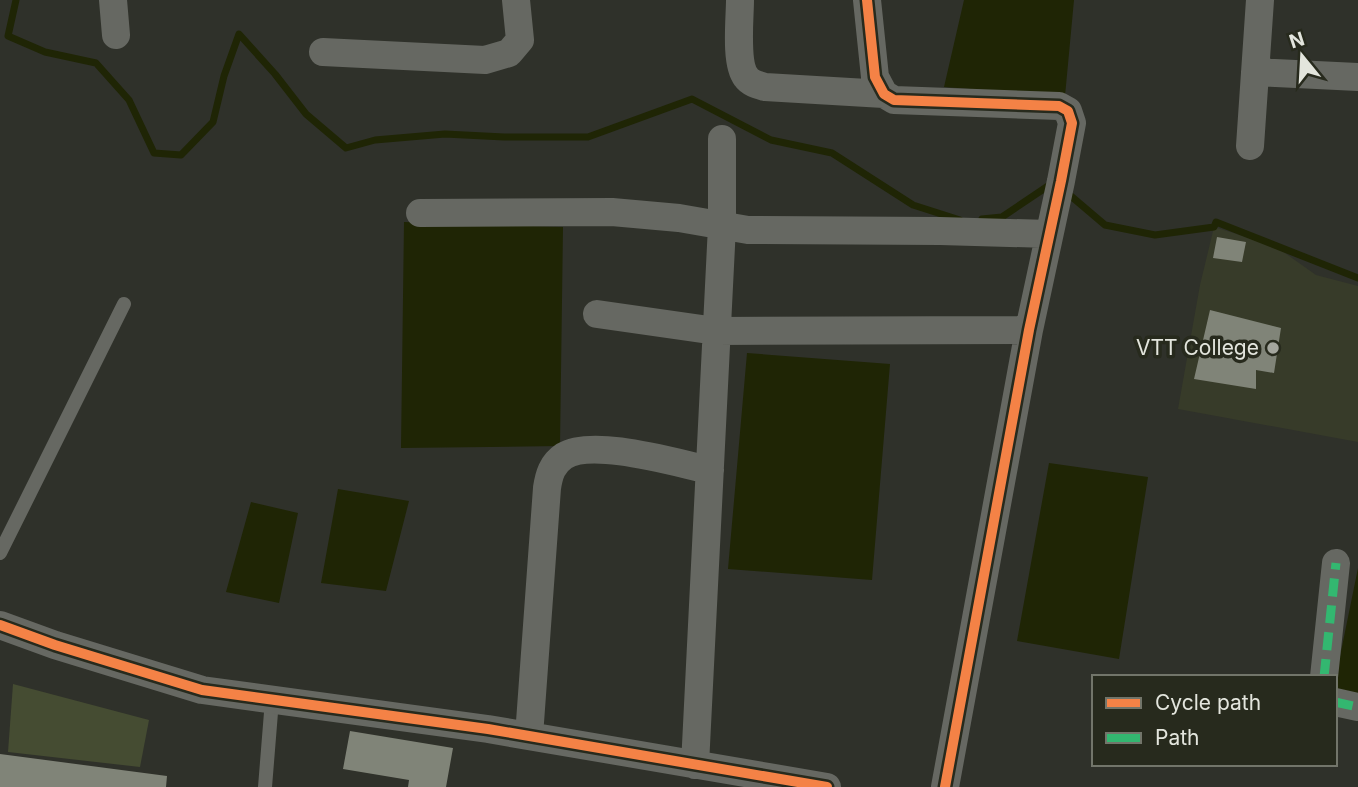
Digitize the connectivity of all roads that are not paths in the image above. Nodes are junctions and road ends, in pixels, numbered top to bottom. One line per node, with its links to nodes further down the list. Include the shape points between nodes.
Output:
1 (113, 0): 6 (street)
2 (516, 0): 7 (street, via 520,40 509,53 485,60)
3 (740, 0): 10 (street, via 740,61 745,76 754,83 765,88)
4 (867, 0): 10 (street, via 875,77)
5 (1260, 0): 8 (street)
6 (116, 35)
7 (323, 52)
8 (1255, 72): 9 (street); 12 (street)
9 (1358, 77)
10 (884, 94): 15 (street, via 894,100 1059,106 1068,111 1072,123)
11 (722, 138): 14 (street)
12 (1250, 146)
13 (420, 213): 14 (street, via 611,212)
14 (722, 226): 15 (street); 19 (street)
15 (1049, 234): 18 (street)
16 (124, 304): 21 (lane)
17 (597, 314): 19 (street)
18 (1029, 330): 19 (street); 33 (street)
19 (716, 331): 20 (street)
20 (709, 470): 28 (street, via 608,449 566,454 555,464 547,488); 29 (street)
21 (0, 553)
22 (1336, 563): 24 (street)
23 (2, 629): 25 (street, via 202,690)
24 (1324, 675)
25 (272, 700): 28 (street); 31 (lane)
26 (1337, 702): 27 (street)
27 (1358, 707)
28 (529, 736): 29 (street)
29 (695, 765): 30 (street)
30 (799, 785): 32 (street)
31 (265, 787)
32 (827, 787)
33 (944, 787)

